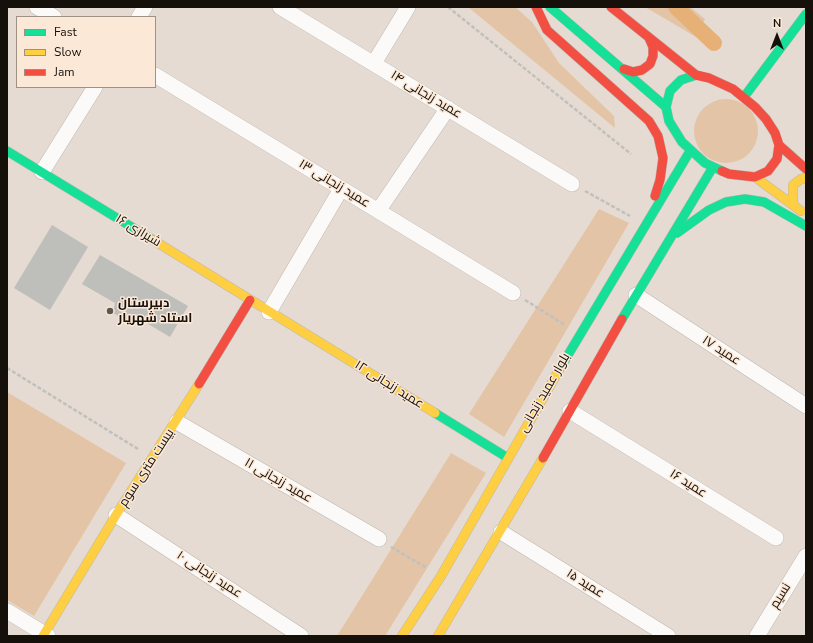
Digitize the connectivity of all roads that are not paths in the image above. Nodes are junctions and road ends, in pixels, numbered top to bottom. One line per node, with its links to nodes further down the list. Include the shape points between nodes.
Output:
1 (37, 7): 9 (street)
2 (145, 7): 10 (street)
3 (280, 7): 12 (street, عمید زنجانی ۱۴)
4 (408, 7): 12 (street)
5 (536, 7): 35 (main road, via 548,30 635,107 649,121 658,136 663,158 660,180)
6 (550, 7): 13 (main road)
7 (611, 7): 11 (main road)
8 (806, 14): 17 (main road)
9 (52, 16)
10 (139, 16)
11 (649, 38): 13 (main road, via 654,56 650,64 642,70 633,72); 14 (main road)
12 (374, 63): 19 (street, عمید زنجانی ۱۴)
13 (624, 69): 18 (main road)
14 (696, 75): 17 (main road, via 721,83); 18 (main road, via 681,80 670,91)
15 (156, 76): 30 (street, عمید زنجانی ۱۳)
16 (94, 88): 25 (street)
17 (744, 97): 20 (main road, via 766,120)
18 (666, 107): 22 (main road, via 669,121)
19 (448, 108): 29 (street, عمید زنجانی ۱۴); 33 (street)
20 (779, 145): 24 (main road); 26 (main road, via 777,159 768,171)
21 (7, 151): 25 (main road, شیرازی ۱۶)
22 (690, 151): 23 (main road); 28 (main road, بلوار عمید زنجانی)
23 (713, 167): 26 (main road, via 728,174); 31 (main road)
24 (806, 169)
25 (42, 172): 40 (main road, شیرازی ۱۶)
26 (755, 177): 32 (main road)
27 (806, 178): 32 (main road, via 800,179 794,185)
28 (672, 179): 31 (main road, via 688,178 696,188); 35 (main road, بلوار عمید زنجانی)
29 (572, 184)
30 (341, 189): 33 (street, عمید زنجانی ۱۳); 41 (street)
31 (695, 196): 37 (main road)
32 (793, 204): 34 (main road)
33 (378, 211): 38 (street, عمید زنجانی ۱۳)
34 (806, 216)
35 (645, 224): 45 (main road, بلوار عمید زنجانی)
36 (806, 226): 37 (main road, via 764,202 745,199 726,202 709,210)
37 (670, 238): 39 (main road)
38 (513, 293)
39 (636, 295): 42 (street, عمید ۱۷); 43 (main road)
40 (250, 300): 41 (main road, شیرازی ۱۶); 44 (main road, بیست متری سوم)
41 (270, 312): 45 (main road, عمید زنجانی ۱۲)
42 (806, 406)
43 (570, 411): 47 (main road); 48 (street, عمید ۱۶)
44 (178, 422): 46 (main road, بیست متری سوم); 49 (street, عمید زنجانی ۱۱)
45 (508, 458): 54 (main road, بلوار عمید زنجانی, via 441,576)
46 (116, 515): 52 (main road, بیست متری سوم); 53 (street, عمید زنجانی ۱۰)
47 (502, 532): 55 (main road); 56 (street, عمید ۱۵)
48 (776, 538)
49 (379, 539)
50 (806, 556): 57 (street, نسیم)
51 (7, 611): 52 (street)
52 (45, 635)
53 (301, 636)
54 (402, 636)
55 (438, 636)
56 (668, 636)
57 (757, 636)

